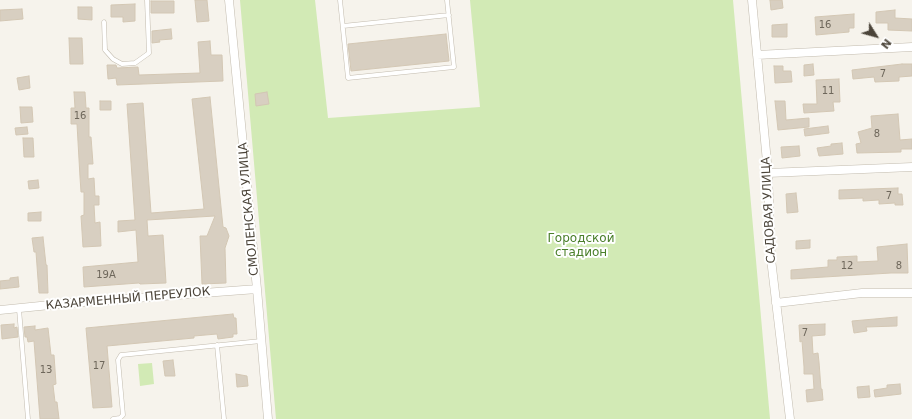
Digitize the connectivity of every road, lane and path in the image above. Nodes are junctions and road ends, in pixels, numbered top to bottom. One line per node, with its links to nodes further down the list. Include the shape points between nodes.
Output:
1 (147, 0): 7 (lane, via 149,53 135,63 122,64 112,59 106,50)
2 (229, 0): 13 (street, СМОЛЕНСКАЯ УЛИЦА)
3 (340, 0): 8 (lane)
4 (447, 0): 6 (lane)
5 (752, 0): 10 (street, САДОВАЯ УЛИЦА)
6 (449, 15): 8 (lane); 8 (lane, via 454,67 348,78)
7 (104, 22)
8 (343, 26)
9 (912, 47): 10 (street)
10 (757, 55): 12 (street, САДОВАЯ УЛИЦА)
11 (912, 167): 12 (street)
12 (768, 173): 15 (street, САДОВАЯ УЛИЦА, via 771,259)
13 (257, 289): 16 (street, КАЗАРМЕННЫЙ ПЕРЕУЛОК); 18 (street, СМОЛЕНСКАЯ УЛИЦА)
14 (912, 293): 15 (street, via 862,293)
15 (776, 303): 24 (street, САДОВАЯ УЛИЦА)
16 (19, 309): 17 (street, КАЗАРМЕННЫЙ ПЕРЕУЛОК); 20 (lane)
17 (0, 310)
18 (261, 341): 19 (lane); 23 (street, СМОЛЕНСКАЯ УЛИЦА)
19 (217, 345): 21 (lane, via 121,355 118,360 123,415); 22 (lane)
20 (28, 419)
21 (114, 419)
22 (224, 419)
23 (268, 419)
24 (790, 419)

